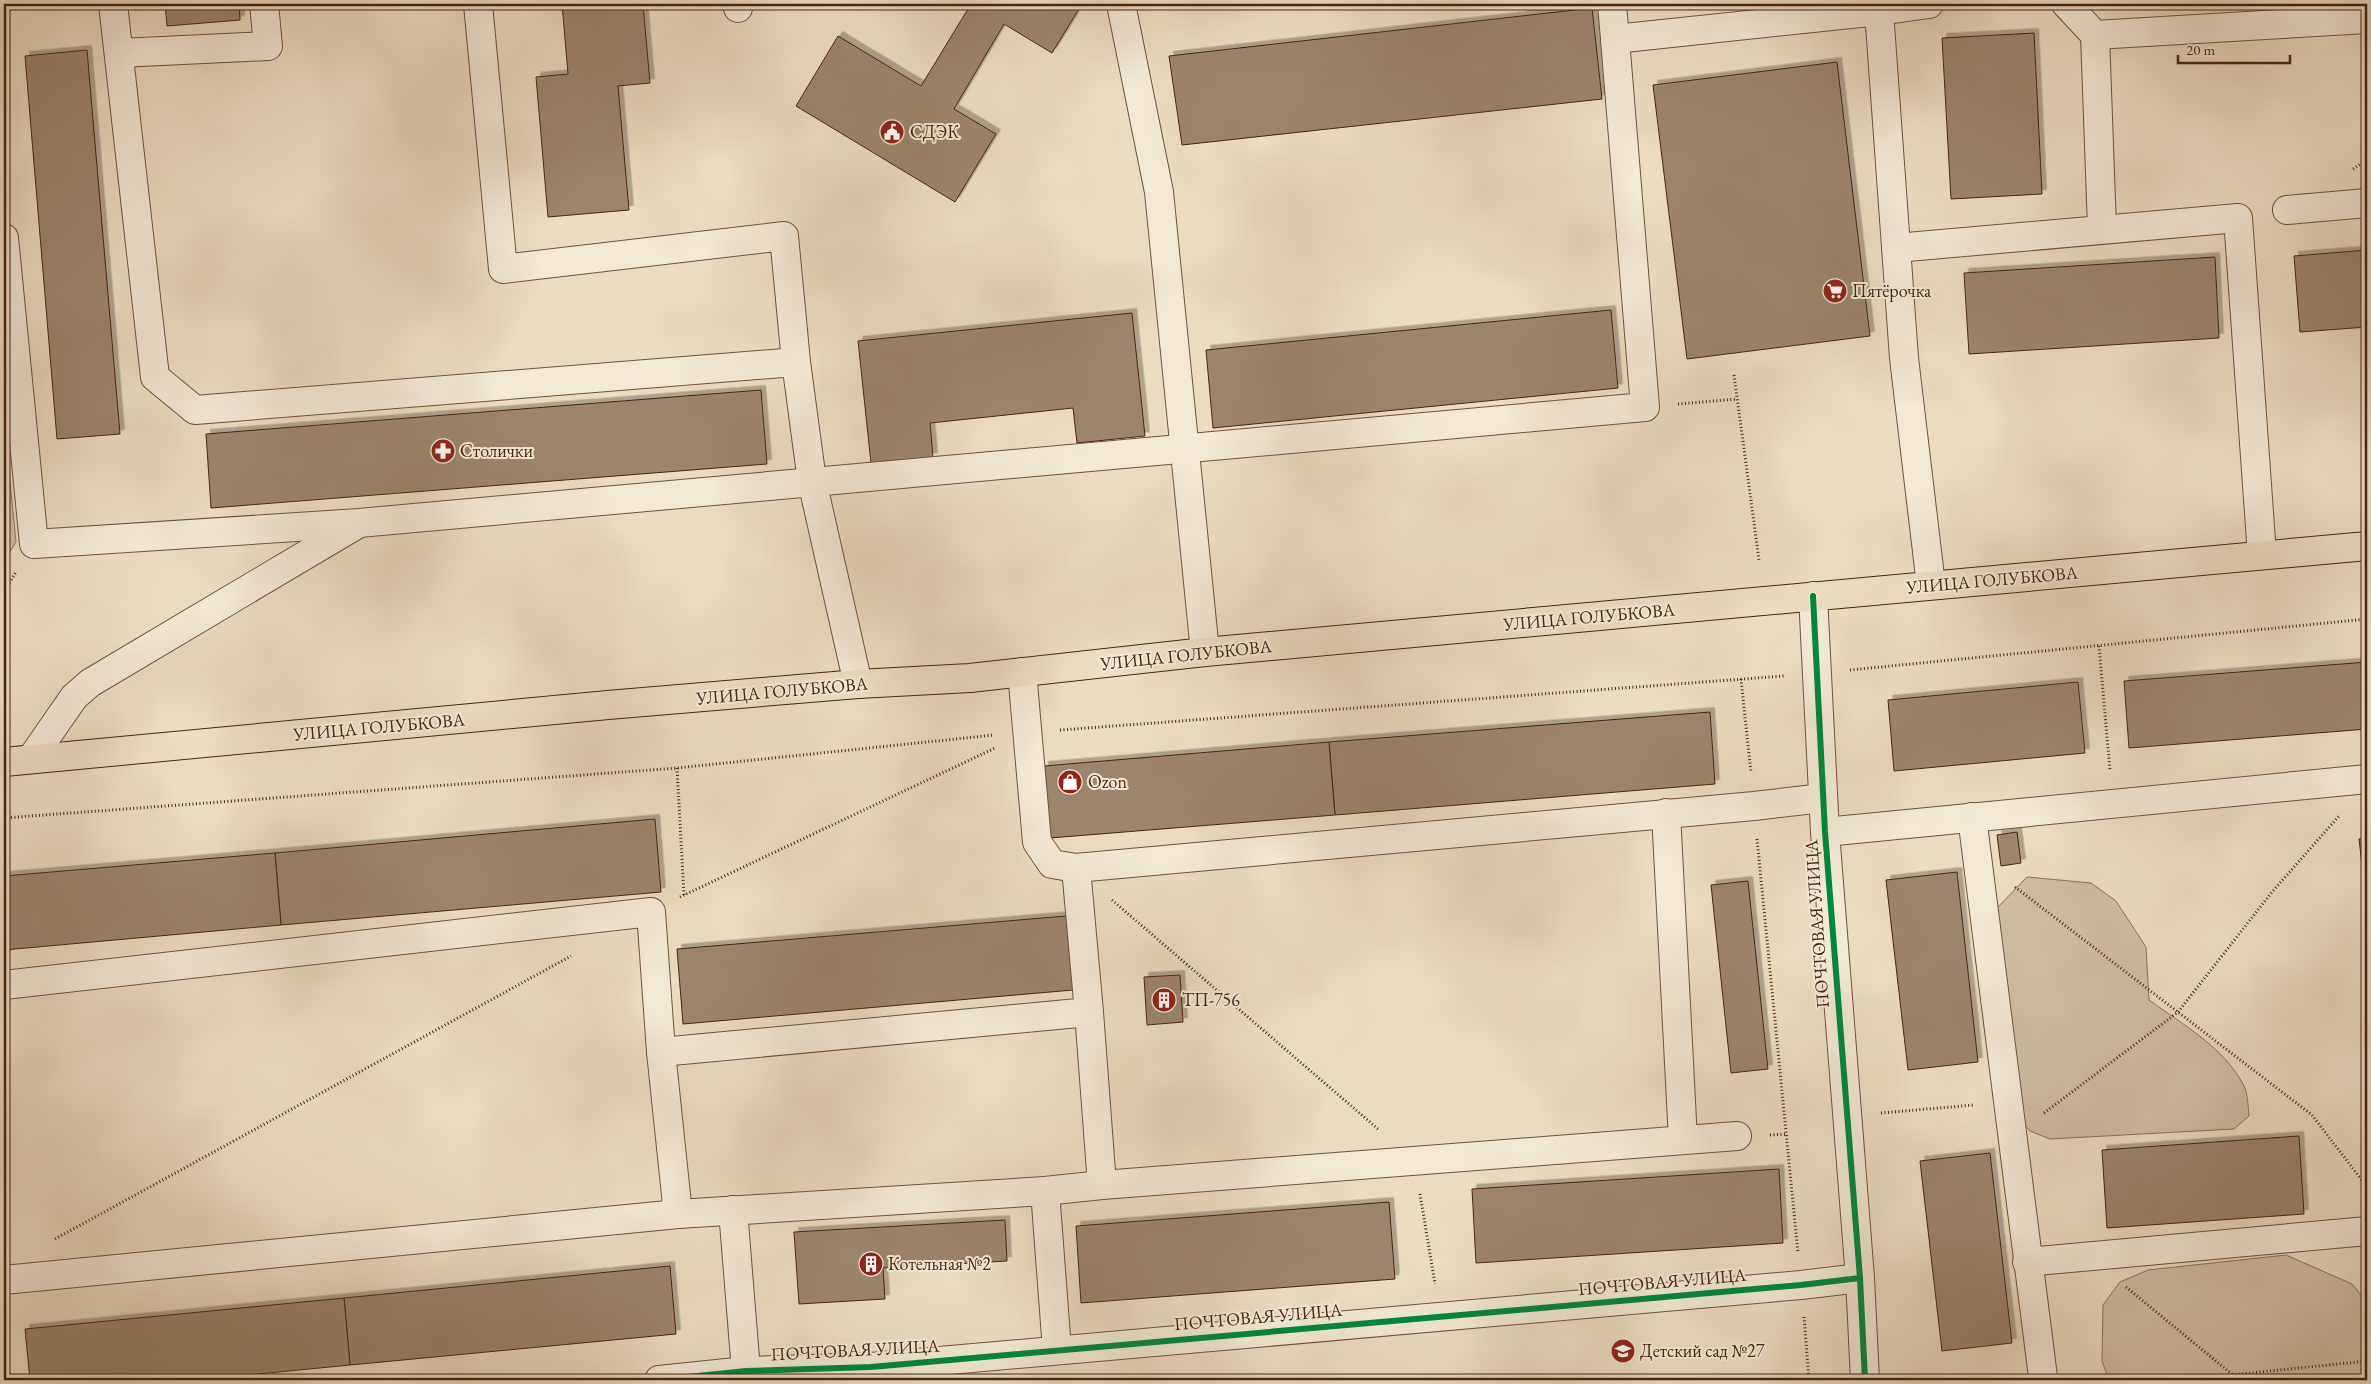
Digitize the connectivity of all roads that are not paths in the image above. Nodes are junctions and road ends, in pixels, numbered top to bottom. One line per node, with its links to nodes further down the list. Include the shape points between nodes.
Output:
1 (113, 4): 12 (street)
2 (264, 4): 12 (street, via 268,46)
3 (478, 4): 18 (street, via 503,269 784,236)
4 (1121, 4): 19 (street, via 1159,192)
5 (1612, 4): 11 (street)
6 (1929, 4): 8 (street)
7 (2066, 4): 10 (street)
8 (1879, 11): 11 (street); 17 (street)
9 (2367, 19): 10 (street)
10 (2095, 35): 15 (street)
11 (1614, 39): 19 (street, via 1645,407)
12 (120, 53): 18 (street, via 154,377 195,410)
13 (2367, 202): 14 (street)
14 (2287, 210)
15 (2102, 228): 17 (street); 23 (street, via 2238,218)
16 (4, 238): 21 (street, via 34,544)
17 (1896, 248): 24 (street, via 1904,358)
18 (796, 362): 20 (street)
19 (1185, 448): 20 (street); 26 (street)
20 (812, 481): 21 (street); 28 (street)
21 (359, 522): 29 (street, via 90,683 74,697)
22 (2367, 546): 23 (main road, УЛИЦА ГОЛУБКОВА)
23 (2262, 555): 24 (main road, УЛИЦА ГОЛУБКОВА)
24 (1932, 585): 25 (main road, УЛИЦА ГОЛУБКОВА)
25 (1813, 596): 26 (main road, УЛИЦА ГОЛУБКОВА); 32 (street, ПОЧТОВАЯ УЛИЦА)
26 (1205, 652): 27 (main road, УЛИЦА ГОЛУБКОВА)
27 (1022, 672): 28 (main road, УЛИЦА ГОЛУБКОВА); 36 (street, via 1037,842 1052,864)
28 (858, 684): 29 (main road, УЛИЦА ГОЛУБКОВА)
29 (31, 759): 30 (main road, УЛИЦА ГОЛУБКОВА)
30 (4, 762)
31 (2367, 779): 34 (street)
32 (1823, 798): 33 (street); 35 (street, ПОЧТОВАЯ УЛИЦА)
33 (1666, 813): 36 (street); 41 (street)
34 (1972, 817): 35 (street); 47 (street)
35 (1825, 832): 48 (street, ПОЧТОВАЯ УЛИЦА)
36 (1076, 868): 38 (street)
37 (4, 984): 39 (street, via 651,912)
38 (1089, 1012): 39 (street); 42 (street)
39 (661, 1052): 45 (street)
40 (1737, 1136): 41 (street)
41 (1683, 1140): 42 (street)
42 (1102, 1185): 43 (street)
43 (1045, 1191): 44 (street); 50 (street)
44 (733, 1210): 45 (street); 51 (street)
45 (678, 1214): 49 (street)
46 (2367, 1231): 47 (street)
47 (2027, 1262): 55 (street)
48 (1860, 1278): 50 (street, ПОЧТОВАЯ УЛИЦА, via 1801,1286); 54 (street, ПОЧТОВАЯ УЛИЦА)
49 (4, 1280)
50 (1057, 1350): 52 (street, ПОЧТОВАЯ УЛИЦА)
51 (746, 1371): 52 (street, ПОЧТОВАЯ УЛИЦА); 53 (street, ПОЧТОВАЯ УЛИЦА)
52 (872, 1373)
53 (658, 1380)
54 (1866, 1380)
55 (2042, 1380)

